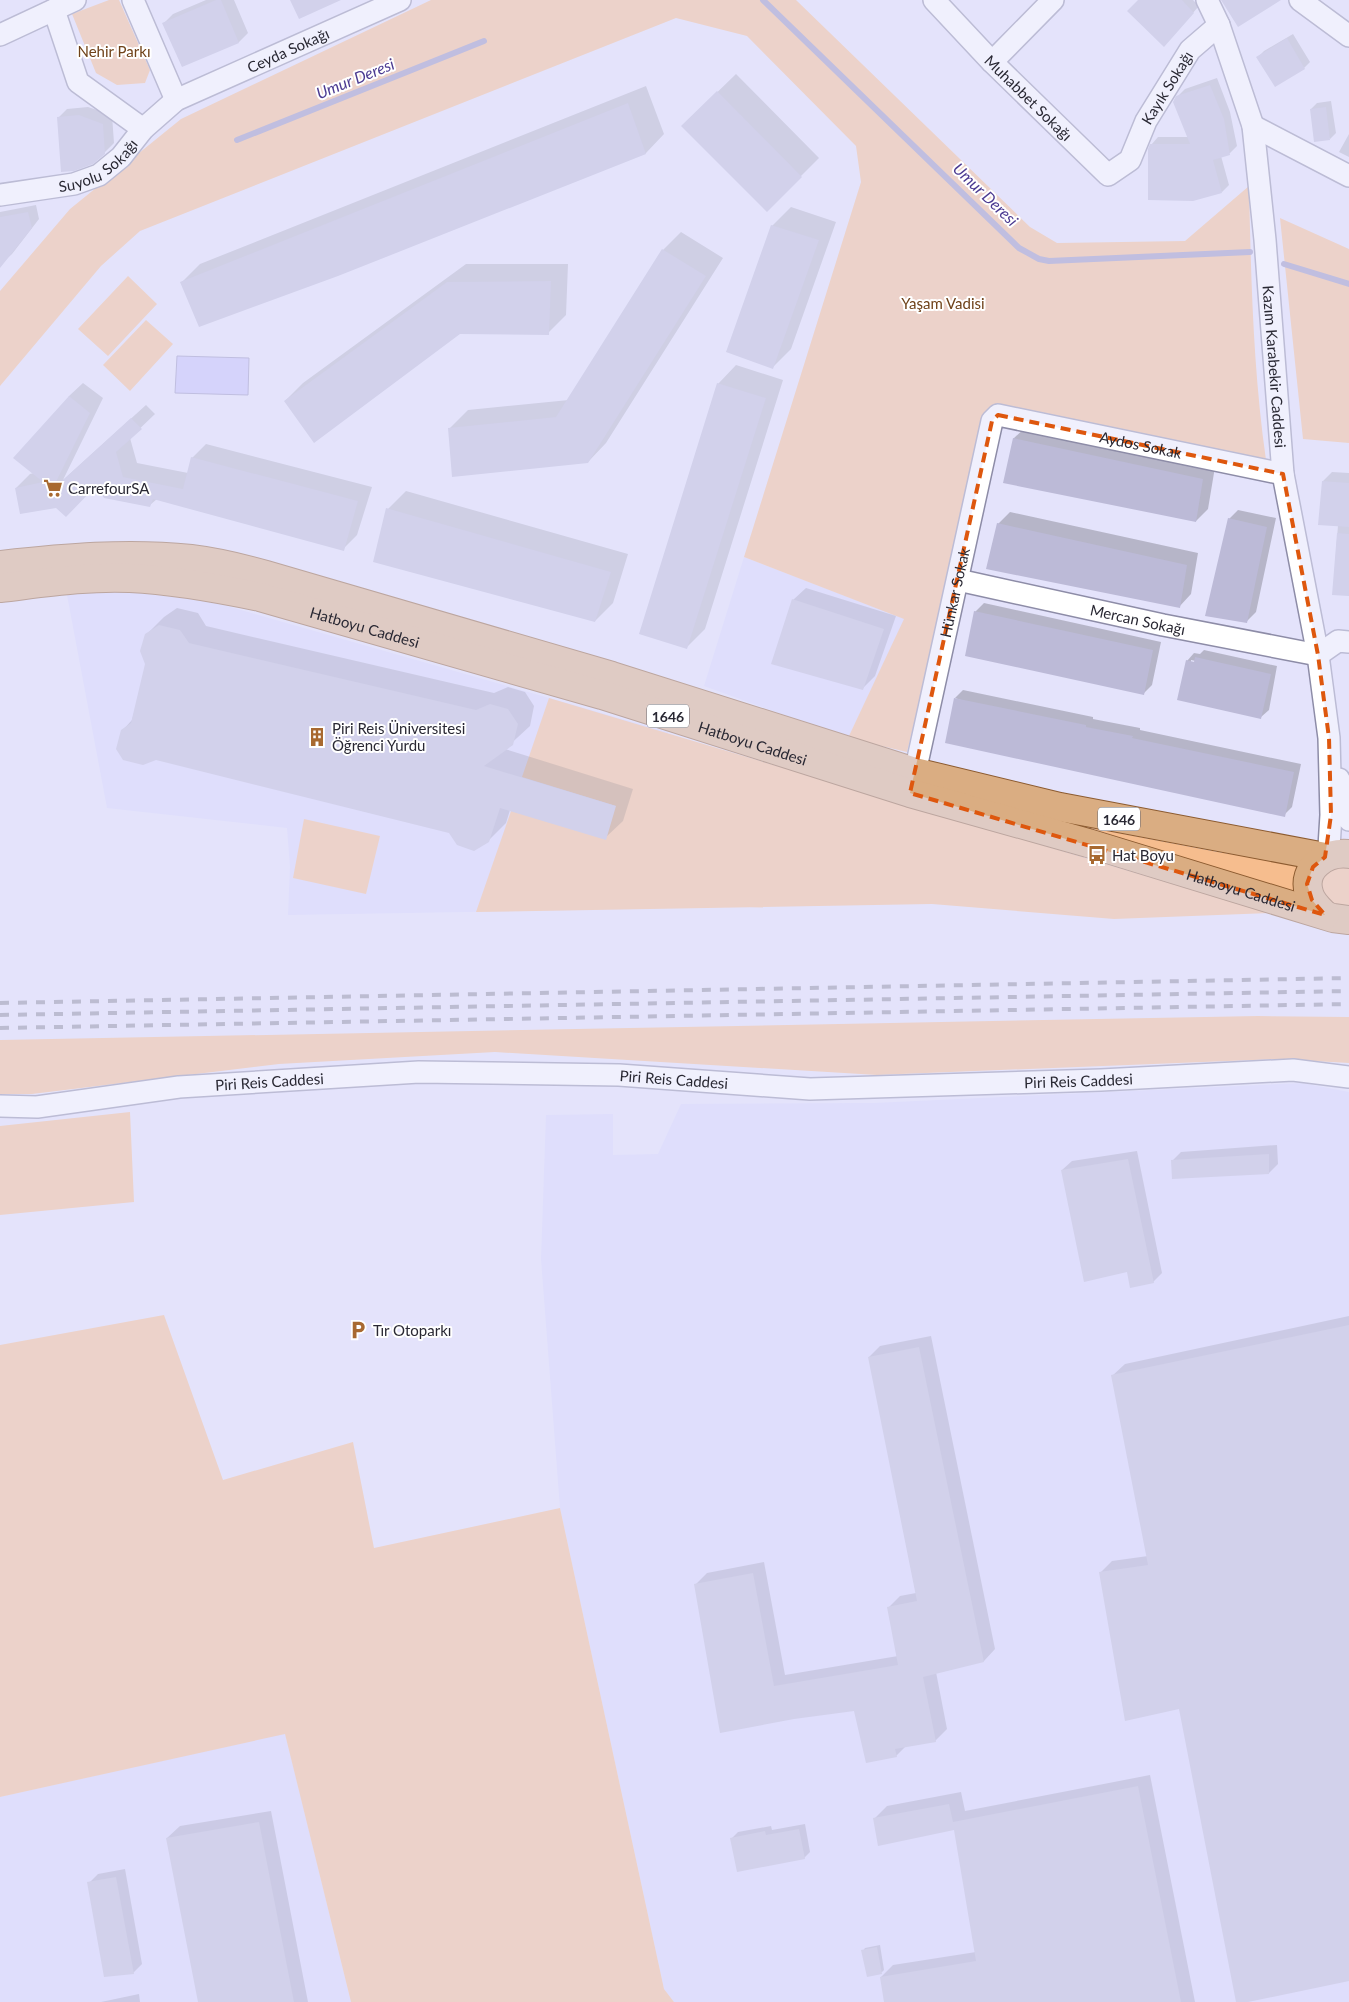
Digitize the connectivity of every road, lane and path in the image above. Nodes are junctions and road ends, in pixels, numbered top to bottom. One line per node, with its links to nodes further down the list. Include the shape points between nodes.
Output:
1 (74, 0): 8 (street)
2 (134, 0): 13 (street)
3 (400, 0): 13 (street, Ceyda Sokağı)
4 (934, 0): 12 (street, Muhabbet Sokağı)
5 (1053, 0): 12 (street)
6 (1207, 0): 9 (street, Kazım Karabekir Caddesi)
7 (1300, 0): 11 (street)
8 (54, 10): 10 (street); 15 (street, via 78,82)
9 (1219, 25): 14 (street, Kazım Karabekir Caddesi); 16 (street, Kayık Sokağı, via 1190,50 1146,122)
10 (0, 35)
11 (1349, 36)
12 (992, 62): 16 (street, Muhabbet Sokağı, via 1108,175)
13 (176, 100): 15 (street, Suyolu Sokağı)
14 (1253, 126): 17 (street); 20 (street, Kazım Karabekir Caddesi)
15 (143, 128): 18 (street, Suyolu Sokağı, via 121,157 99,175 74,184)
16 (1130, 160)
17 (1349, 176)
18 (0, 195)
19 (998, 416): 20 (street, Aydos Sokak); 22 (street, Hünkar Sokak, via 992,421)
20 (1283, 474): 25 (street, Kazım Karabekir Caddesi)
21 (0, 565): 27 (main road, Hatboyu Caddesi / 1646, via 117,555 191,559 266,574 612,676)
22 (958, 580): 25 (street, Mercan Sokağı); 27 (street, Hünkar Sokak)
23 (0, 588): 27 (main road, Hatboyu Caddesi / 1646, via 129,578 202,585 260,597)
24 (1349, 642): 25 (street, via 1338,641)
25 (1318, 656): 26 (street, Kazım Karabekir Caddesi)
26 (1328, 738): 28 (street); 29 (street, via 1329,846)
27 (913, 783): 29 (main road, Hatboyu Caddesi / 1646); 30 (main road, Hatboyu Caddesi / 1646, via 1088,843)
28 (1349, 820)
29 (1337, 856): 30 (main road, Hatboyu Caddesi, via 1313,867 1307,884 1312,900)
30 (1339, 917)
31 (1349, 1077): 32 (street, Piri Reis Caddesi, via 1293,1070 810,1089 619,1075 420,1072 179,1087 37,1107)
32 (0, 1106)

